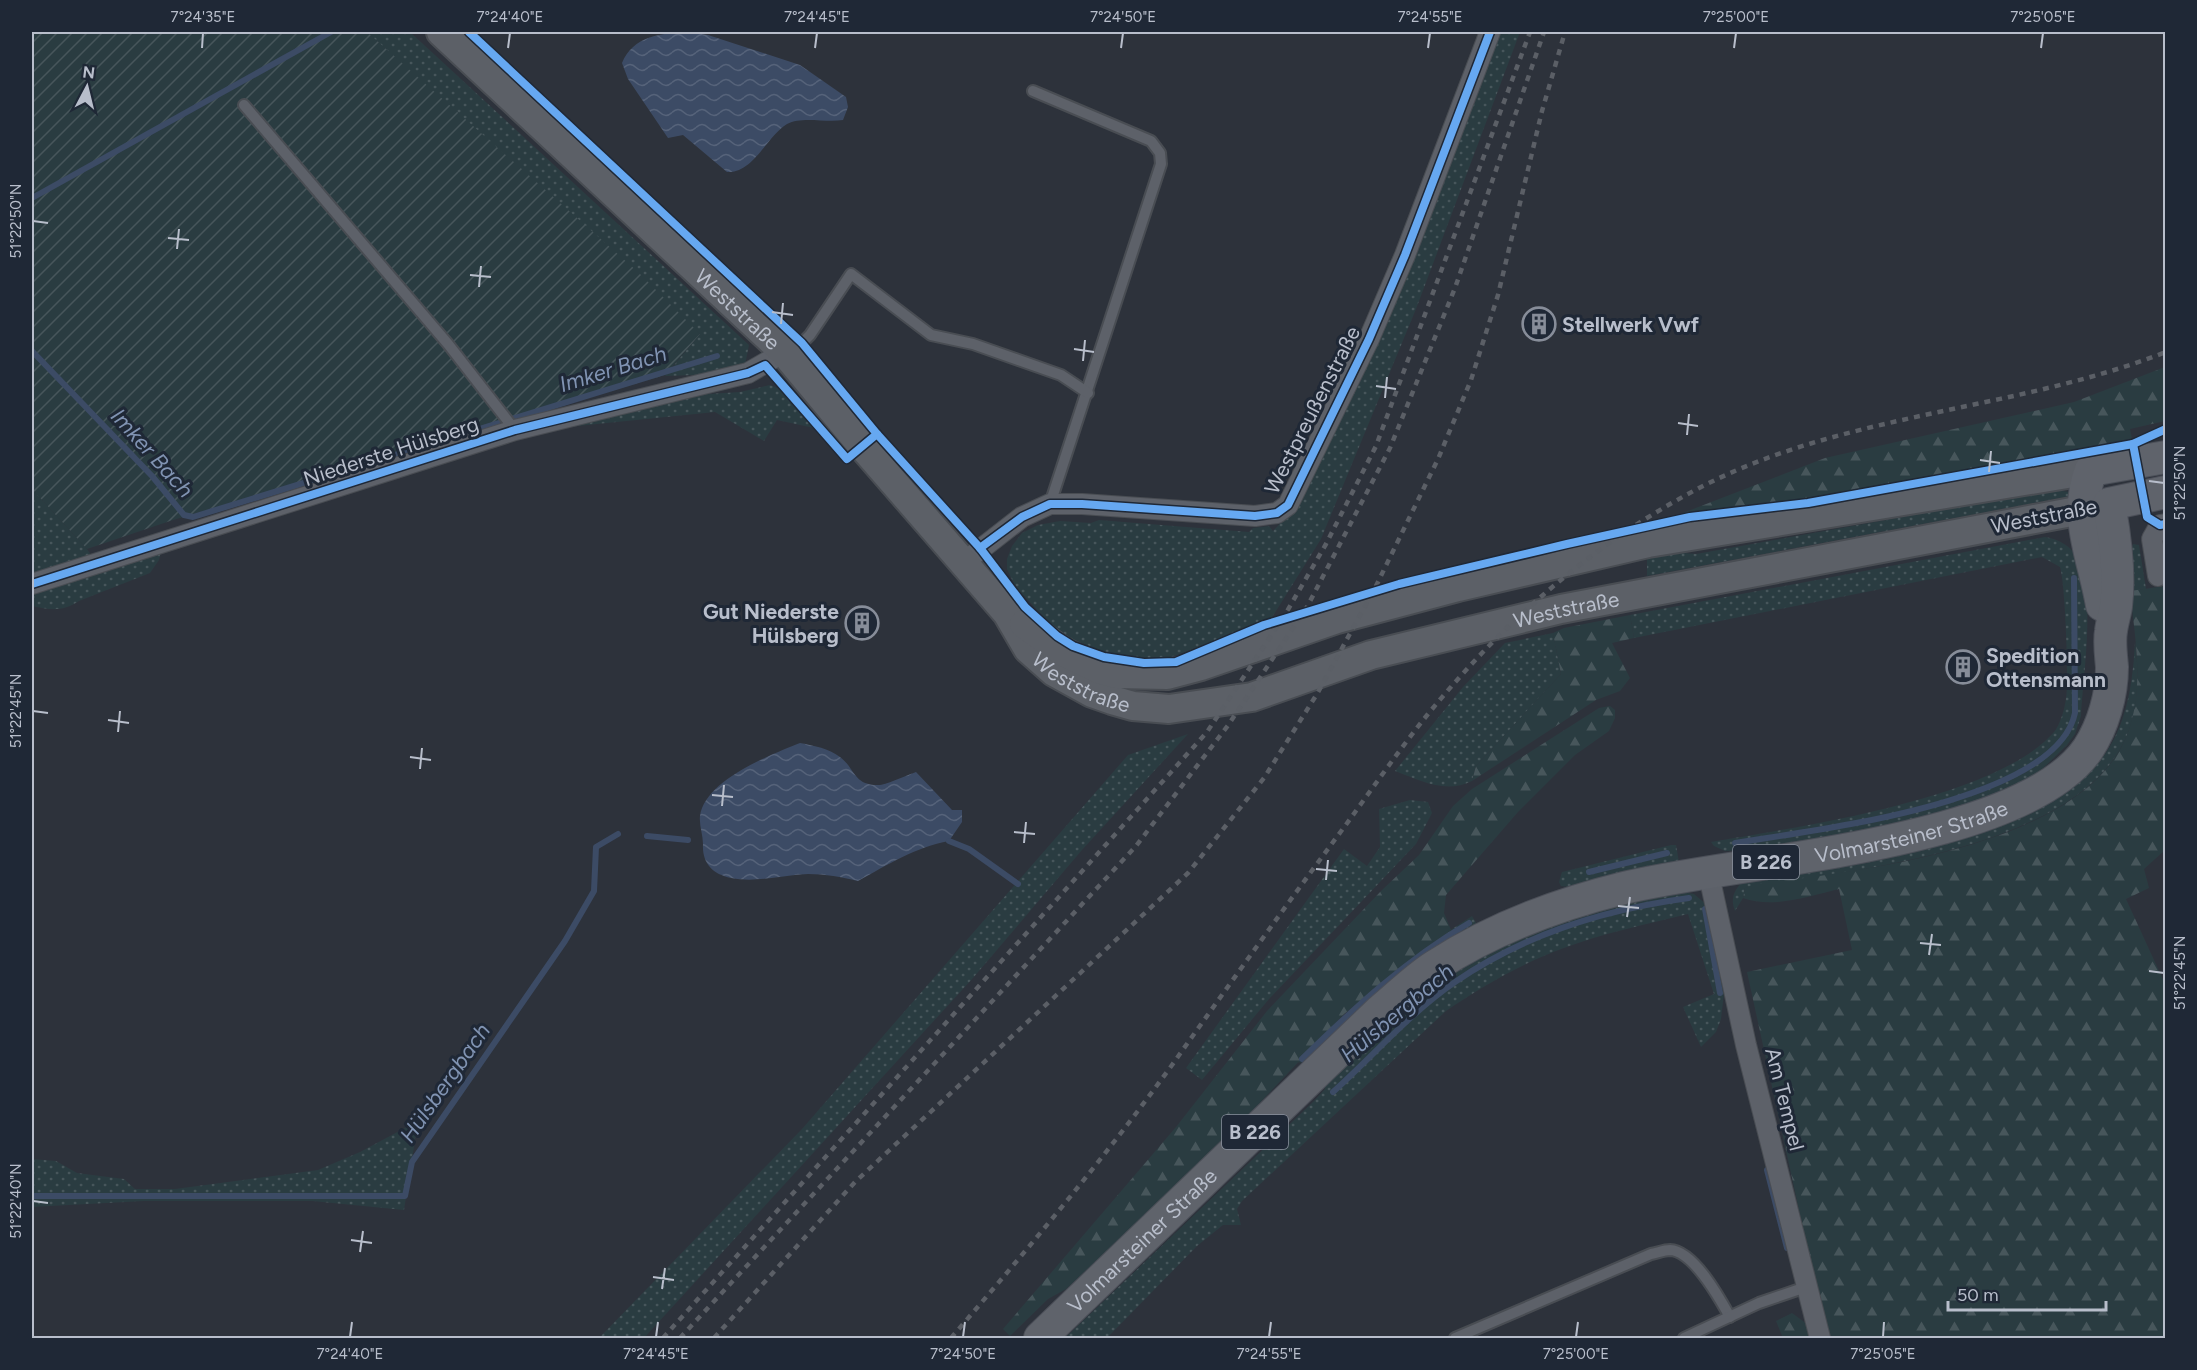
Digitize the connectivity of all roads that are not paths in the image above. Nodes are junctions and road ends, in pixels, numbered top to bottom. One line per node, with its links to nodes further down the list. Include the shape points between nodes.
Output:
1 (441, 32): 5 (street, Weststraße)
2 (1490, 32): 11 (street, Westpreußenstraße, via 1369,339 1288,505 1277,513 1255,516)
3 (1033, 91): 6 (lane, via 1151,141 1160,153 1161,164)
4 (244, 105): 7 (lane, via 448,344)
5 (784, 352): 6 (lane, via 810,335 851,274 931,335 972,344 1061,375); 7 (street, Niederste Hülsberg, via 748,373); 14 (street, Weststraße)
6 (1088, 393): 11 (lane)
7 (513, 427): 16 (street, Niederste Hülsberg)
8 (2166, 457): 9 (main road, Weststraße)
9 (2091, 470): 12 (main road, Volmarsteiner Straße / B 226, via 2084,488); 17 (street, Weststraße, via 1648,543 1336,618 1167,675 1116,674 1098,669 1063,652)
10 (2166, 492): 12 (main road, Weststraße)
11 (1050, 504): 14 (street, Westpreußenstraße, via 1022,517)
12 (2095, 507): 17 (street, Weststraße, via 1561,609 1371,655 1252,697 1203,706 1133,706 1092,693 1054,672 1028,649); 18 (main road, Volmarsteiner Straße / B 226, via 2114,529 2117,589 2110,632 2110,681 2101,725 2087,750 2041,790 2007,807 1852,849)
13 (2166, 524): 15 (street, via 2160,525 2152,539)
14 (963, 563): 17 (street, Weststraße)
15 (2158, 576)
16 (32, 584)
17 (1007, 613)
18 (1708, 871): 19 (street, Am Tempel); 21 (main road, Volmarsteiner Straße / B 226, via 1624,888 1564,906 1523,921 1435,966 1380,1011)
19 (1806, 1287): 20 (lane); 24 (street, Am Tempel)
20 (1730, 1317): 22 (lane, via 1710,1283 1686,1257 1672,1250 1651,1254); 23 (lane)
21 (1040, 1338)
22 (1455, 1338)
23 (1684, 1338)
24 (1820, 1338)

